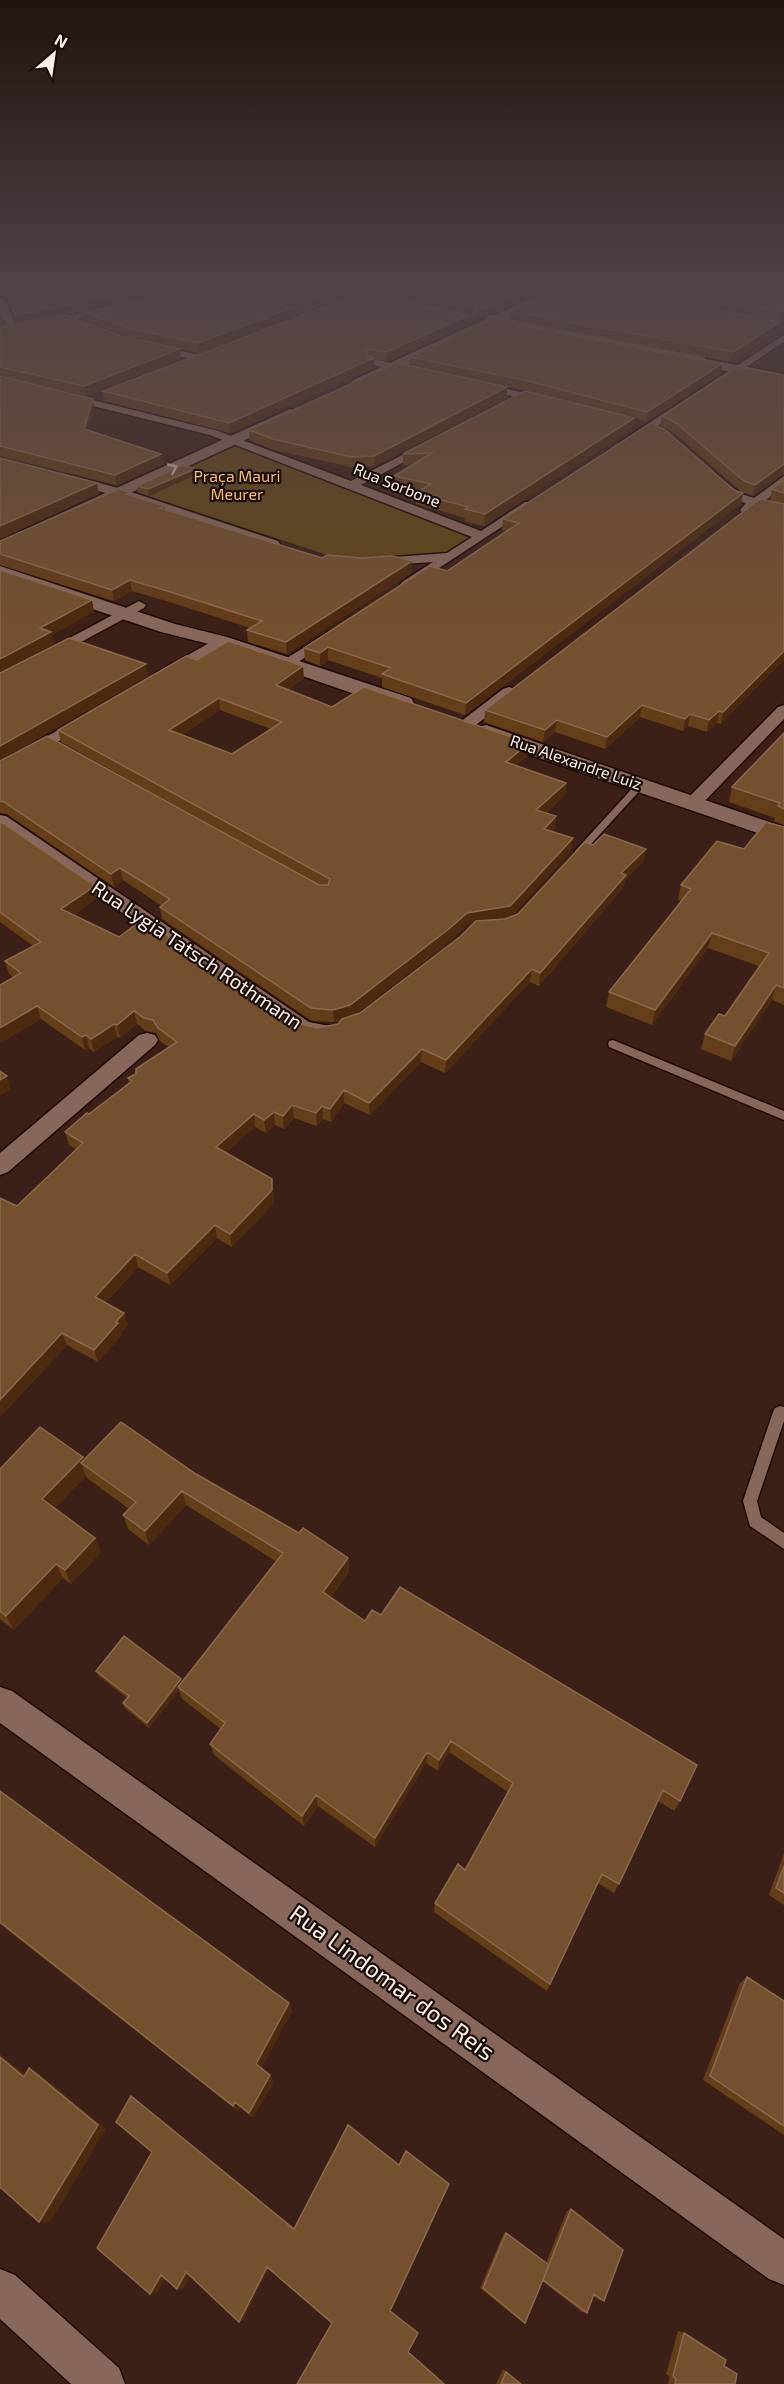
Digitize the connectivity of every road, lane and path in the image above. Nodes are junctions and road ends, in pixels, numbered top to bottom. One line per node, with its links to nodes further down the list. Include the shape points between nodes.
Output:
1 (74, 399): 7 (street)
2 (92, 399): 7 (street)
3 (515, 399): 9 (street)
4 (539, 399): 10 (street)
5 (691, 399): 13 (street)
6 (288, 400): 11 (main road)
7 (85, 402): 15 (street)
8 (308, 405): 14 (main road)
9 (503, 406)
10 (564, 406)
11 (256, 414)
12 (632, 423): 13 (street)
13 (648, 427): 16 (street); 18 (street)
14 (234, 432): 15 (main road); 22 (street, Rua Sorbone); 24 (main road, one-way to 14)
15 (214, 433): 23 (main road)
16 (664, 433)
17 (443, 437): 22 (street)
18 (619, 447)
19 (709, 472): 26 (street, via 737,497)
20 (54, 475): 23 (street)
21 (784, 480): 26 (street)
22 (353, 485): 30 (street, Rua Sorbone)
23 (97, 486): 24 (street); 29 (main road)
24 (121, 493): 31 (street); 32 (main road)
25 (540, 498): 30 (street)
26 (754, 503): 27 (street); 28 (street)
27 (784, 510)
28 (736, 517)
29 (0, 531)
30 (482, 536): 33 (street)
31 (284, 547)
32 (0, 548)
33 (450, 557): 35 (street); 37 (street)
34 (0, 559): 38 (main road)
35 (362, 563)
36 (0, 572): 38 (main road)
37 (392, 594)
38 (132, 609): 40 (main road, via 168,628); 42 (street)
39 (345, 626): 41 (street)
40 (220, 641): 41 (main road); 43 (street)
41 (287, 663): 45 (main road)
42 (0, 681)
43 (149, 682)
44 (522, 682): 49 (street)
45 (422, 710)
46 (784, 710): 52 (street)
47 (99, 712): 50 (street, via 53,744)
48 (444, 717): 49 (main road, Rua Alexandre Luiz)
49 (466, 725): 51 (main road, Rua Alexandre Luiz)
50 (0, 770)
51 (641, 784): 52 (main road, Rua Alexandre Luiz); 55 (lane)
52 (693, 803): 54 (main road, Rua Alexandre Luiz)
53 (0, 820): 56 (street, Rua Lygia Tatsch Rothmann, via 303,1028)
54 (784, 835)
55 (569, 862)
56 (330, 1030)
57 (147, 1040): 60 (street)
58 (613, 1044): 59 (lane)
59 (784, 1116)
60 (0, 1166)
61 (780, 1412): 62 (lane, via 750,1502 755,1521)
62 (784, 1542)
63 (0, 1703): 64 (street, Rua Lindomar dos Reis)
64 (784, 2264)
65 (0, 2290): 66 (street)
66 (103, 2384)

